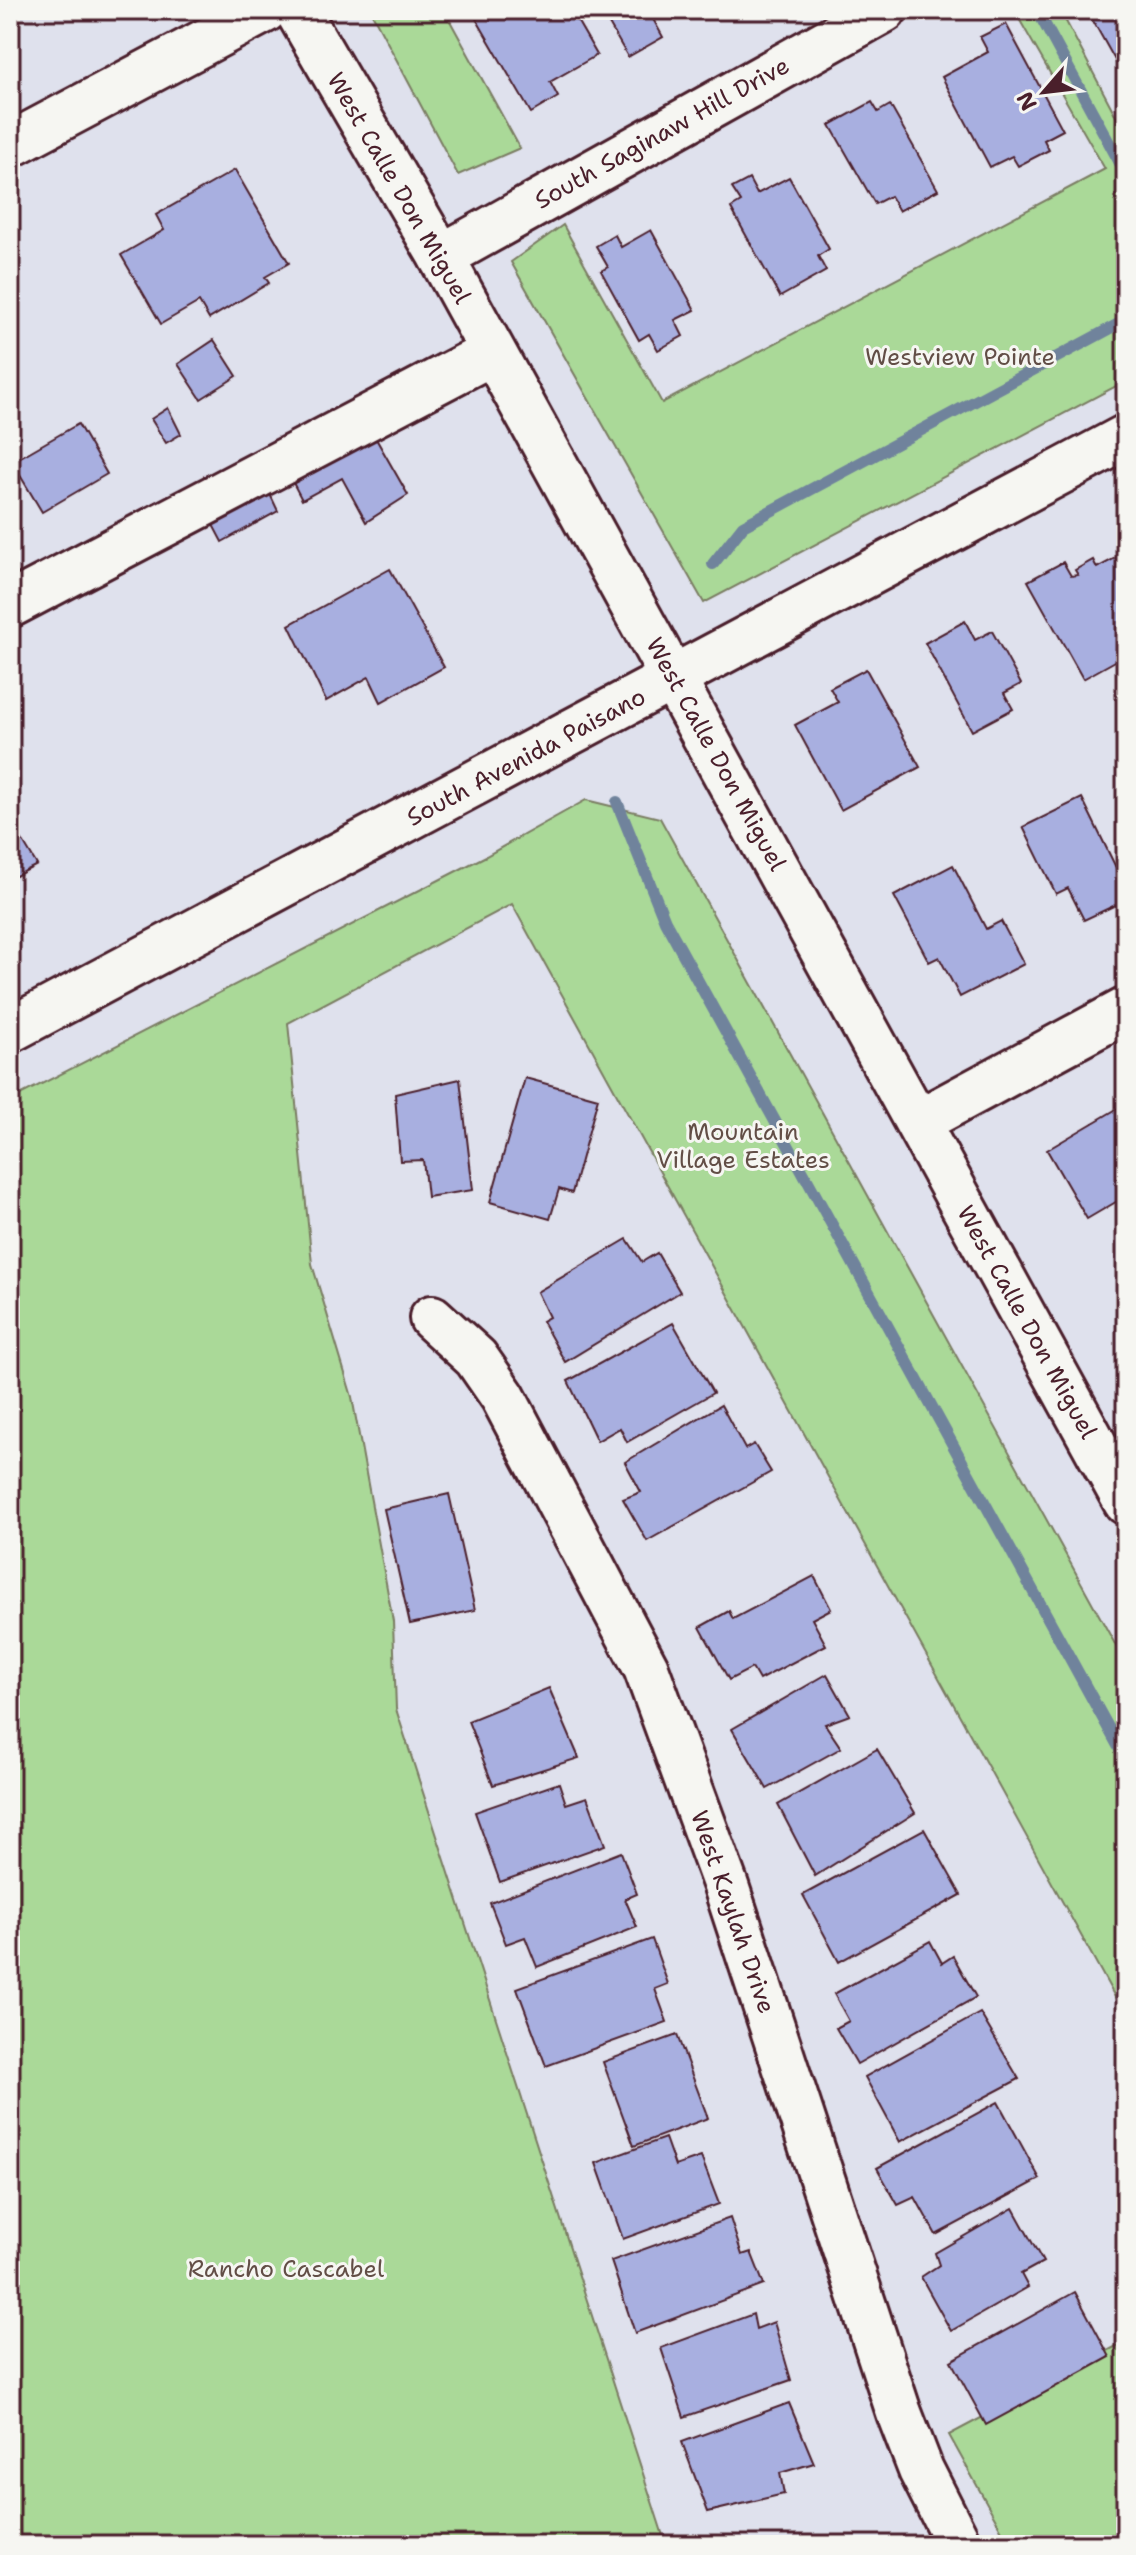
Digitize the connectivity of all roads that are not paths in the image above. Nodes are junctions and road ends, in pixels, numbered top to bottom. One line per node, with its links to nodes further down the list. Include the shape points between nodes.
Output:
1 (265, 10): 4 (street)
2 (297, 10): 5 (street, West Calle Don Miguel)
3 (884, 10): 5 (street, South Saginaw Hill Drive)
4 (10, 145)
5 (441, 257): 6 (street, West Calle Don Miguel)
6 (491, 353): 8 (street); 9 (street, West Calle Don Miguel)
7 (1126, 437): 9 (street, South Avenida Paisano)
8 (10, 605)
9 (675, 679): 11 (street, South Avenida Paisano); 12 (street, West Calle Don Miguel)
10 (1126, 1010): 12 (street)
11 (10, 1030)
12 (918, 1122): 14 (street, West Calle Don Miguel)
13 (432, 1318): 15 (street, West Kaylah Drive, via 476,1358 503,1397 646,1668 726,1886 899,2413)
14 (1126, 1502)
15 (959, 2545)

